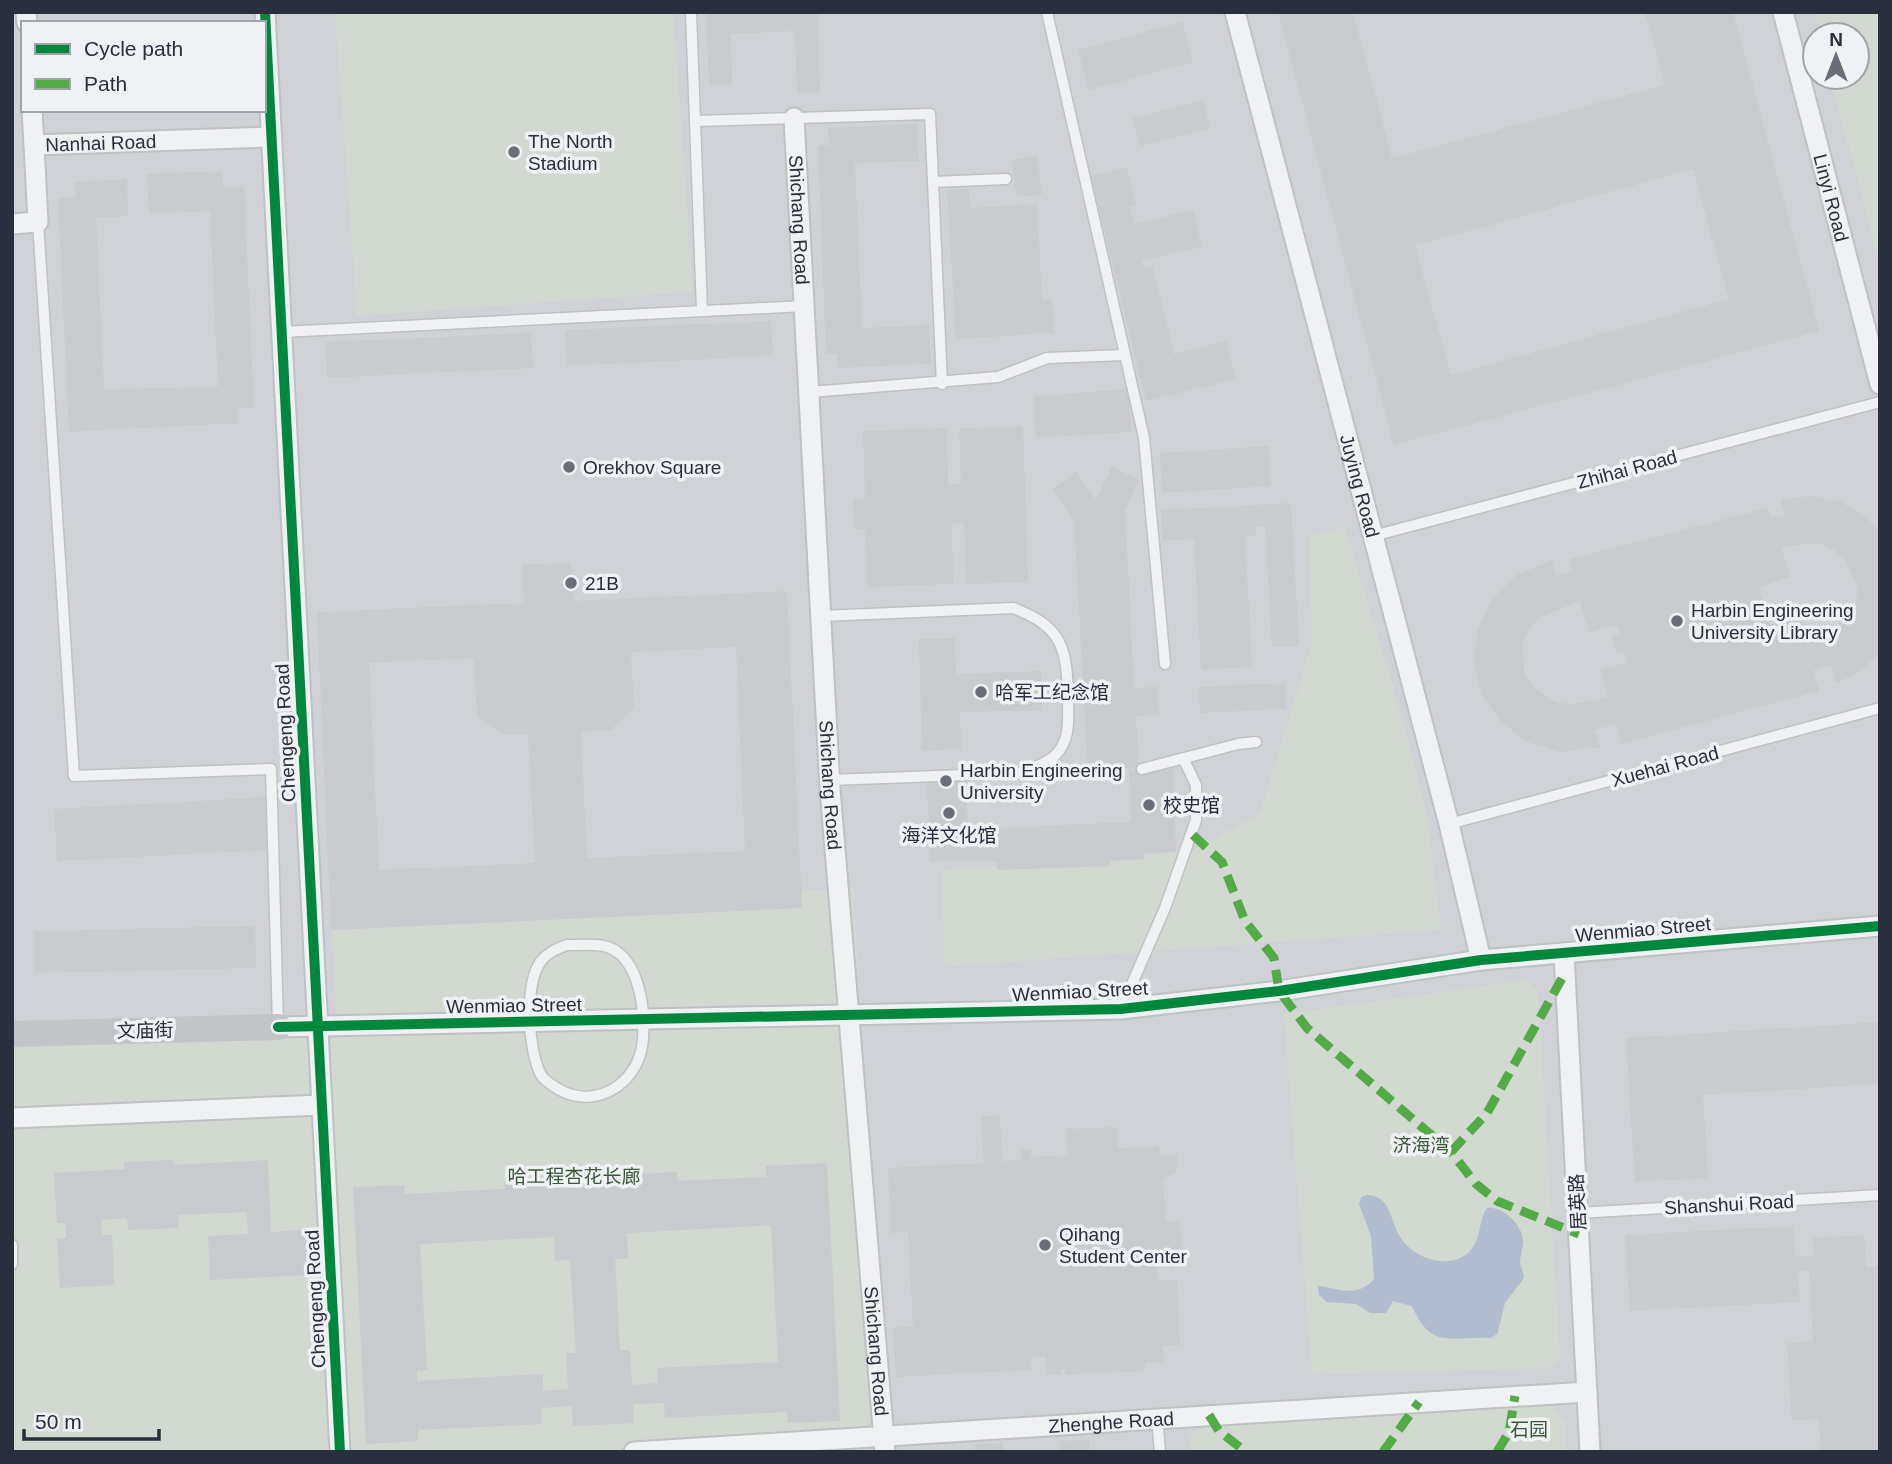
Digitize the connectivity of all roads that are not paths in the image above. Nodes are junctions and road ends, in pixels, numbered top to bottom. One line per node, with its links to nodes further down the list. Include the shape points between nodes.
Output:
1 (691, 12): 8 (lane)
2 (1047, 12): 18 (lane)
3 (1235, 12): 23 (street, Juying Road)
4 (1783, 12): 20 (street, Linyi Road)
5 (266, 33): 9 (street, Chengeng Road)
6 (32, 112): 10 (street)
7 (794, 118): 8 (lane); 12 (lane, via 930,114); 15 (street, Shichang Road)
8 (695, 121): 16 (lane)
9 (271, 136): 10 (street, Nanhai Road); 17 (street, Chengeng Road)
10 (34, 145): 13 (street, Nanhai Road)
11 (1006, 178): 12 (lane)
12 (933, 181): 19 (lane)
13 (38, 222): 14 (street); 41 (lane, via 74,776 271,769)
14 (12, 224)
15 (805, 306): 16 (lane); 21 (street, Shichang Road)
16 (702, 311): 17 (lane)
17 (282, 332): 42 (street, Chengeng Road)
18 (1124, 355): 19 (lane, via 1047,358 998,377); 25 (lane, via 1149,474)
19 (942, 384): 21 (lane)
20 (1880, 384)
21 (810, 392): 24 (street, Shichang Road)
22 (1880, 402): 23 (lane, Zhihai Road)
23 (1373, 536): 33 (street, Juying Road)
24 (821, 616): 29 (lane, via 1013,608 1035,617 1057,636 1067,659 1068,730 1061,749); 32 (street, Shichang Road)
25 (1164, 664)
26 (1880, 708): 33 (lane, Xuehai Road)
27 (1256, 742): 28 (lane)
28 (1184, 760): 30 (lane); 37 (lane, via 1196,786 1196,820 1165,908)
29 (1044, 763): 31 (lane, via 1063,771); 32 (lane, via 1020,773)
30 (1142, 769)
31 (1086, 772)
32 (830, 780): 38 (street, Shichang Road)
33 (1449, 824): 36 (street, Juying Road)
34 (1880, 926): 35 (street, Wenmiao Street)
35 (1564, 953): 36 (street, Wenmiao Street); 47 (street, 居英路)
36 (1481, 960): 37 (street, Wenmiao Street)
37 (1121, 1009): 38 (street, Wenmiao Street)
38 (849, 1015): 39 (street, Wenmiao Street); 52 (street, Shichang Road)
39 (641, 1020): 40 (street, Wenmiao Street); 40 (lane, via 642,1047 635,1067 609,1093 591,1097 571,1095 542,1077 532,1048); 40 (lane, via 637,977 629,963 605,946 567,945 552,950 539,963 530,1001)
40 (531, 1022): 42 (street, Wenmiao Street)
41 (278, 1027): 42 (street, Wenmiao Street); 43 (main road, 文庙街)
42 (318, 1027): 44 (street, Chengeng Road)
43 (12, 1034)
44 (322, 1105): 45 (street); 53 (street, Chengeng Road)
45 (12, 1118)
46 (1880, 1195): 47 (lane, Shanshui Road)
47 (1578, 1213): 50 (street, 居英路)
48 (12, 1245): 49 (lane)
49 (12, 1264)
50 (1587, 1392): 51 (street, Zhenghe Road); 56 (street, 居英路)
51 (1157, 1418): 52 (street, Zhenghe Road); 55 (lane)
52 (884, 1443): 54 (street, Zhenghe Road)
53 (340, 1452)
54 (634, 1452)
55 (1160, 1452)
56 (1590, 1452)

